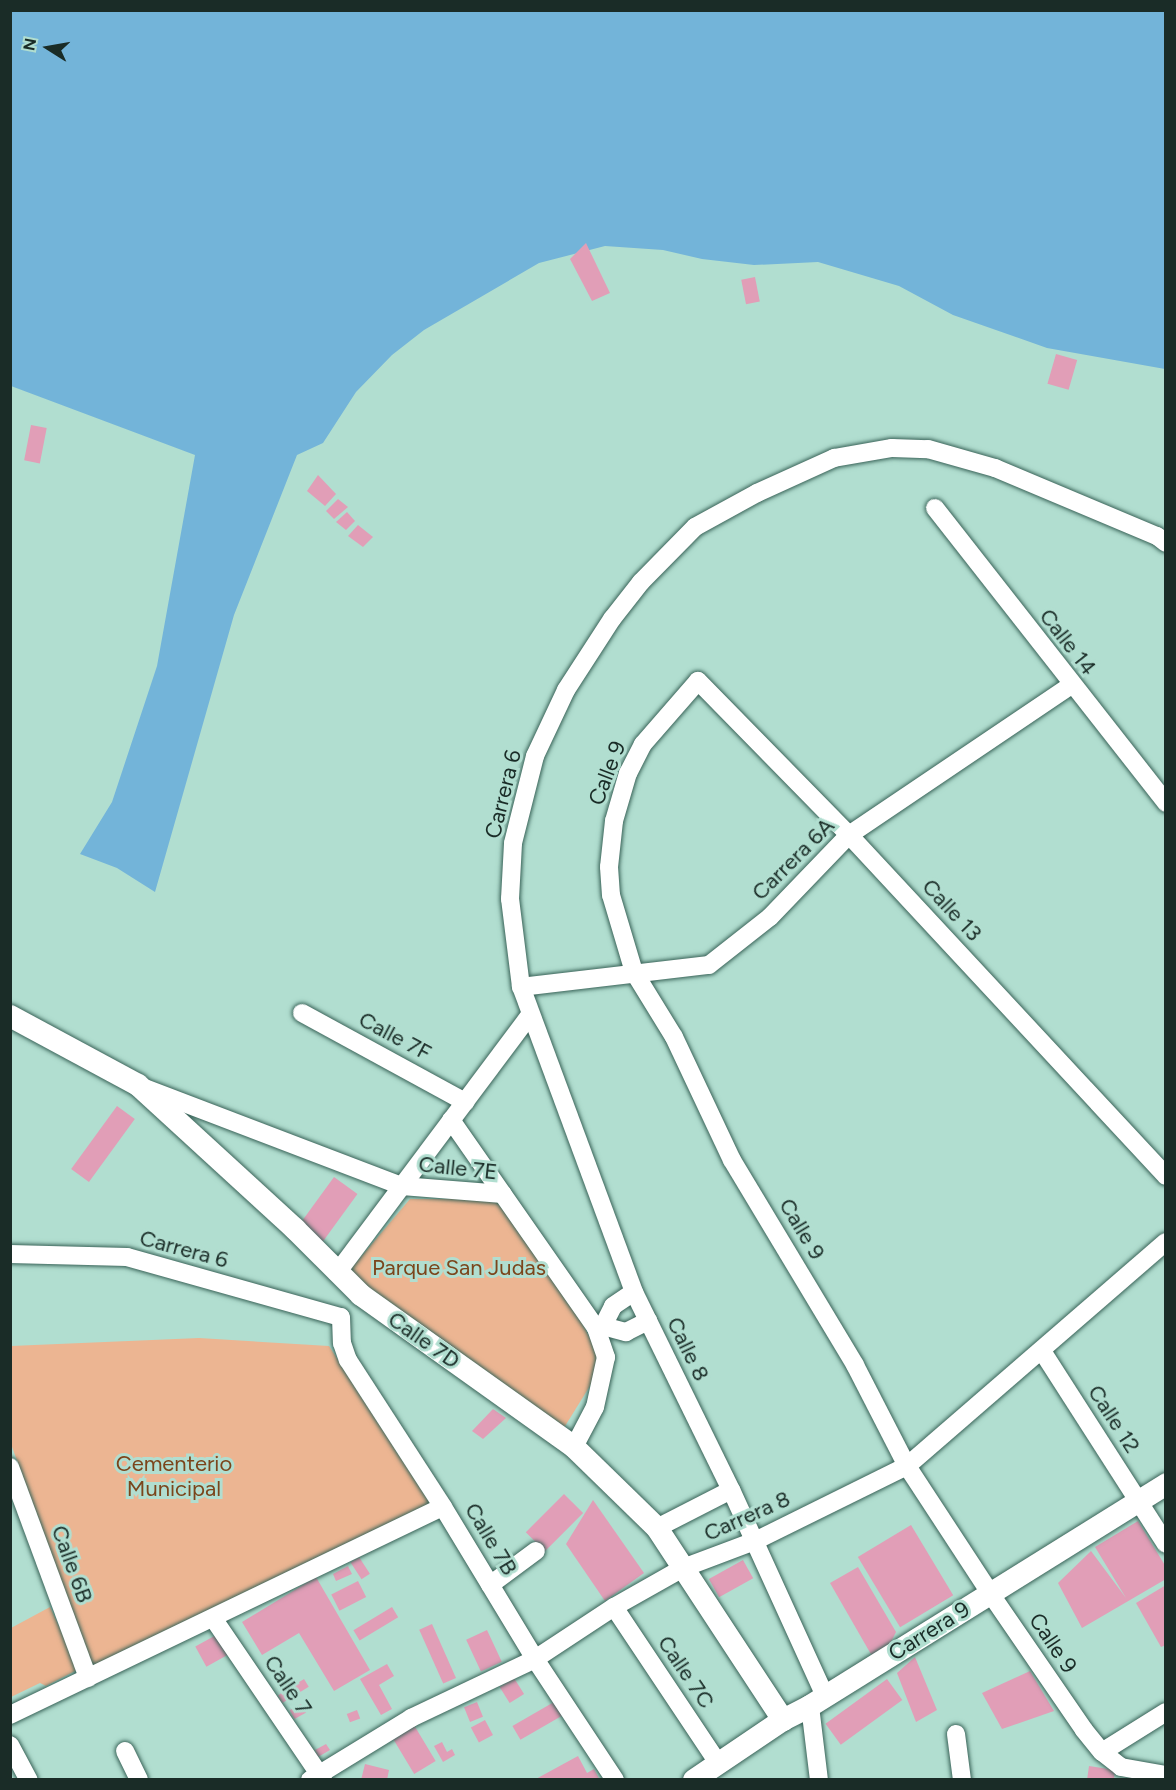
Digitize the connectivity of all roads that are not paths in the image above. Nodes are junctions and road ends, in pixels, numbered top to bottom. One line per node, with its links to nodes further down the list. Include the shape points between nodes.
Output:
1 (935, 508): 4 (street, Calle 14)
2 (1166, 543): 8 (street, Carrera 6, via 995,468 928,449 892,448 834,458 695,527 641,582 612,619 566,690 535,756 515,830 510,899)
3 (698, 681): 6 (street, Calle 13); 7 (street, Calle 9, via 643,744 628,773 614,821 609,867 611,895)
4 (1071, 685): 5 (street, Calle 14); 6 (street, Carrera 6A)
5 (1166, 803)
6 (849, 835): 7 (street, Carrera 6A, via 770,917 709,965); 15 (street, Calle 13)
7 (634, 972): 8 (street, Carrera 6A); 28 (street, Calle 9, via 674,1036 732,1160 855,1365)
8 (520, 987): 10 (street, Carrera 6)
9 (302, 1014): 13 (street, Calle 7F)
10 (530, 1015): 13 (street); 21 (street, Calle 8)
11 (10, 1016): 12 (main road, Calle 7D)
12 (138, 1085): 16 (street, Calle 7E); 20 (main road, Calle 7D)
13 (465, 1102): 14 (street)
14 (451, 1120): 16 (street); 17 (street)
15 (1166, 1176)
16 (402, 1186): 17 (street, Calle 7E); 20 (street)
17 (503, 1194): 25 (street, Calle 7E)
18 (1166, 1242): 26 (street, Carrera 8)
19 (10, 1254): 23 (street, Carrera 6, via 127,1257)
20 (337, 1273): 22 (main road, Calle 7D)
21 (634, 1292): 24 (street, Calle 8); 25 (street, via 613,1306)
22 (361, 1295): 23 (street); 27 (main road, Calle 7D)
23 (341, 1317): 33 (street, Calle 7B, via 342,1343 348,1360)
24 (648, 1321): 25 (street, via 626,1332); 31 (street, Calle 8)
25 (599, 1327): 27 (street, Calle 7E, via 606,1357 595,1407)
26 (1042, 1351): 28 (street, Carrera 8); 32 (street, Calle 12)
27 (574, 1447): 34 (main road, Calle 7D)
28 (907, 1466): 35 (street, Carrera 8); 40 (street, Calle 9)
29 (10, 1467): 44 (street, Calle 6B)
30 (1166, 1484): 32 (main road, Carrera 9)
31 (731, 1490): 34 (street); 35 (street, Calle 8)
32 (1138, 1501): 36 (street, Calle 12); 40 (main road, Carrera 9)
33 (443, 1507): 39 (street, Calle 7B); 42 (street)
34 (657, 1528): 38 (main road, Calle 7D)
35 (755, 1541): 38 (street, Carrera 8); 45 (street, Calle 8)
36 (1166, 1544)
37 (536, 1551): 39 (street)
38 (683, 1569): 41 (street, Carrera 8); 48 (main road, Calle 7D)
39 (490, 1585): 43 (street, Calle 7B)
40 (990, 1593): 45 (main road, Carrera 9); 52 (street, Calle 9)
41 (614, 1607): 43 (street, Carrera 8); 53 (street, Calle 7C)
42 (213, 1618): 44 (street); 55 (street, Calle 7)
43 (535, 1659): 55 (street, Carrera 8, via 411,1718); 58 (street, Calle 7B)
44 (88, 1678): 47 (street)
45 (818, 1701): 48 (main road, Carrera 9); 60 (street, Calle 8)
46 (1166, 1712): 52 (street)
47 (10, 1715)
48 (783, 1720): 53 (main road, Carrera 9)
49 (956, 1734): 61 (street)
50 (10, 1745): 56 (street)
51 (125, 1751): 57 (street)
52 (1102, 1752): 54 (street, Calle 9, via 1121,1767)
53 (718, 1763): 59 (main road, Carrera 9)
54 (1166, 1774)
55 (318, 1778)
56 (29, 1779)
57 (139, 1779)
58 (615, 1779)
59 (694, 1779)
60 (819, 1779)
61 (962, 1779)

